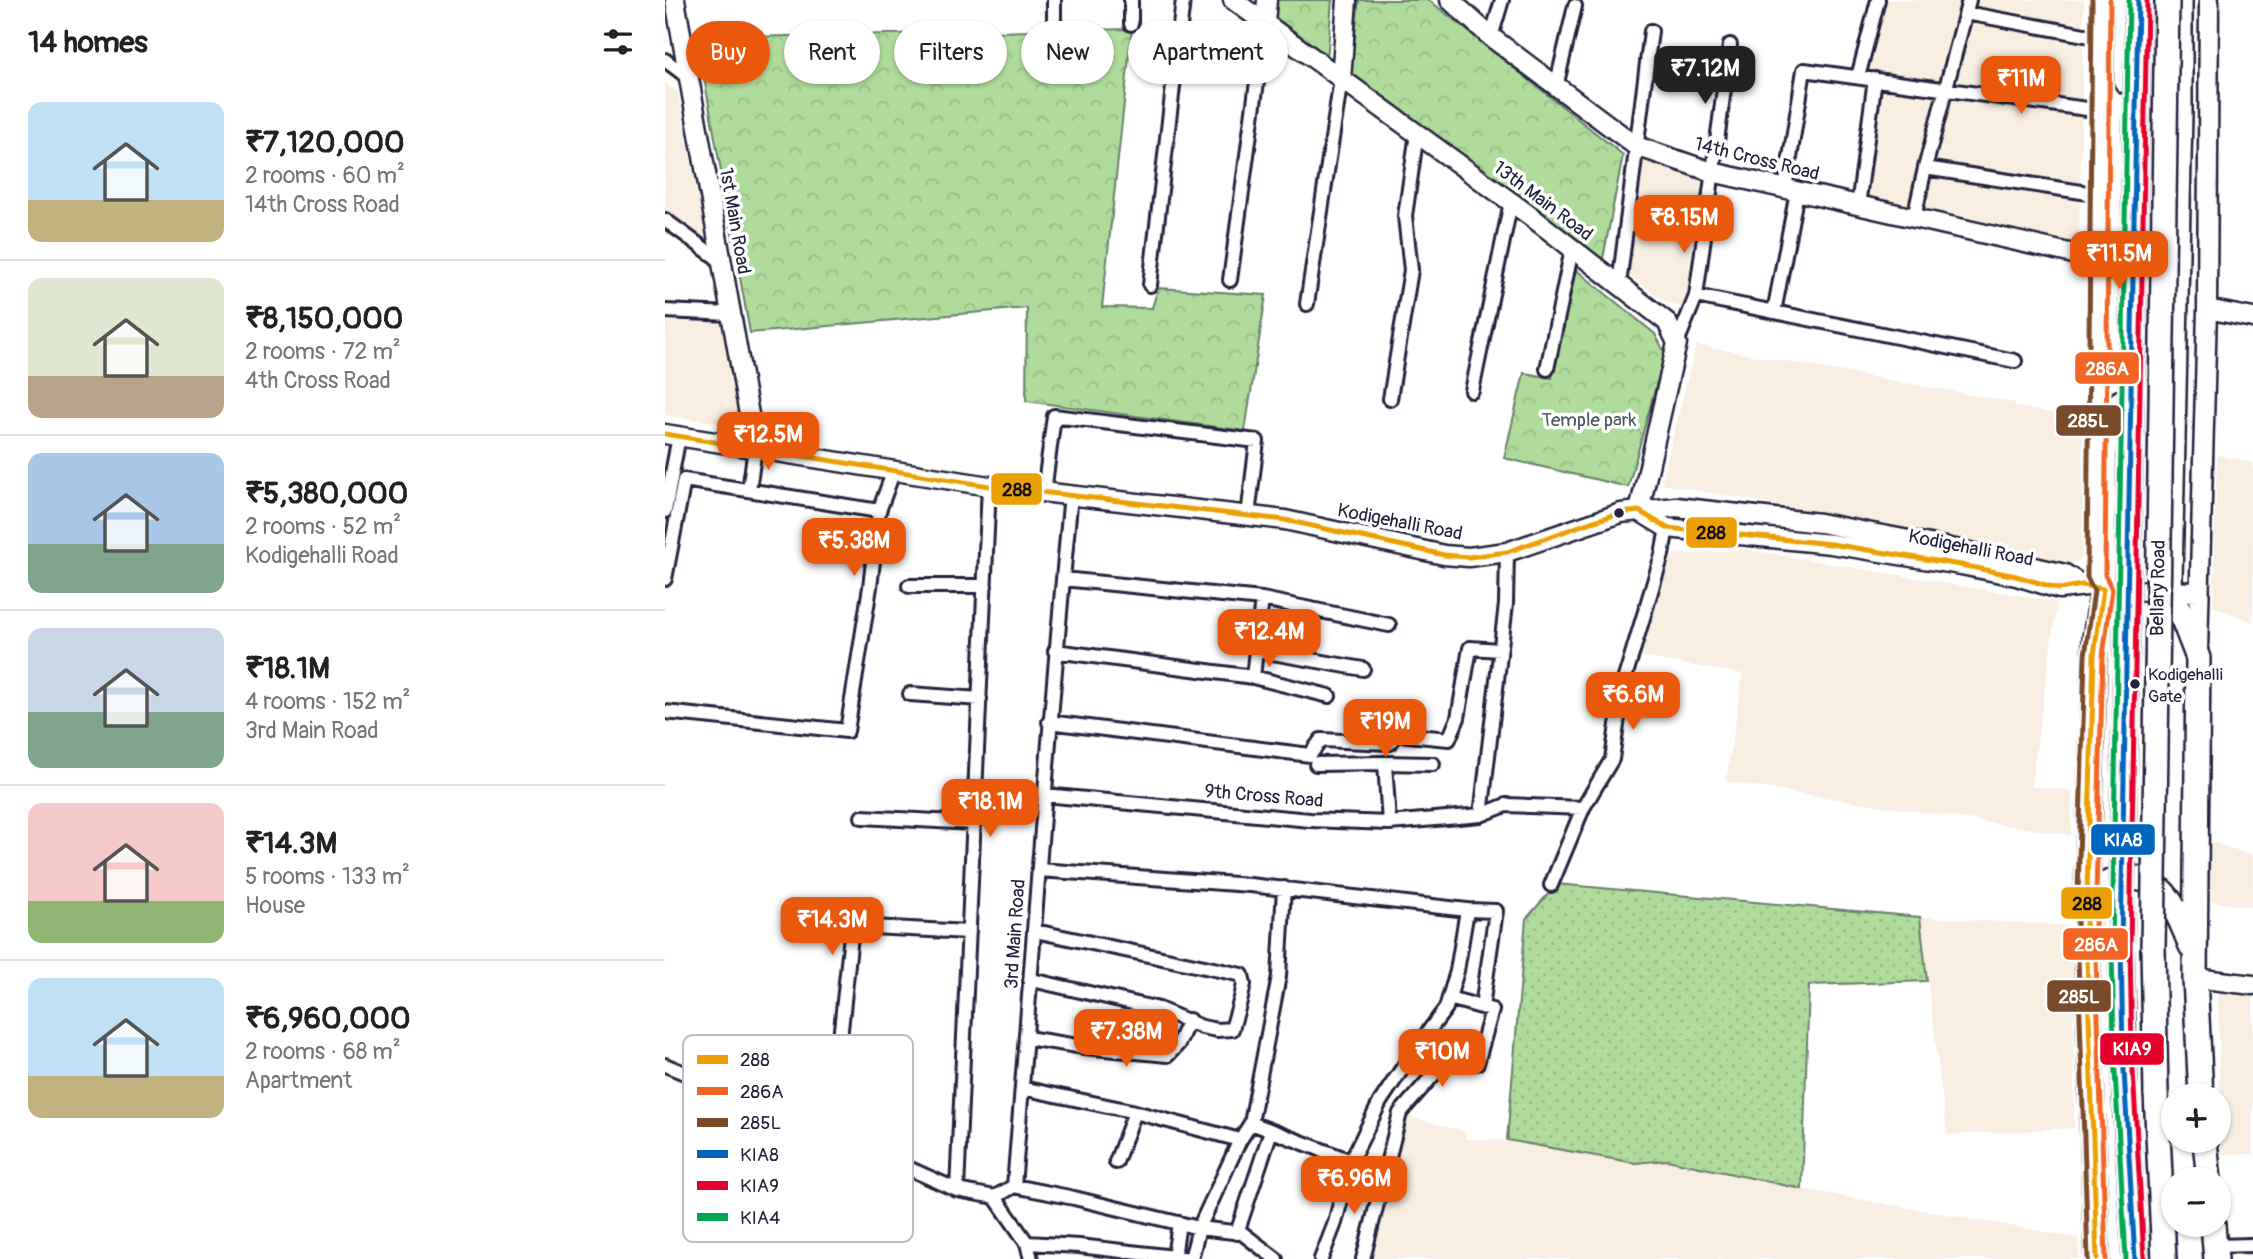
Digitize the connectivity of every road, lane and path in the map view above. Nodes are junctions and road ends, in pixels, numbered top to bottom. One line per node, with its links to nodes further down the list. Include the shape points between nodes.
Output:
1 (675, 0): 30 (street, 1st Main Road)
2 (1054, 0): 20 (street)
3 (1131, 0): 21 (street)
4 (1183, 0): 54 (street)
5 (1233, 0): 22 (street, 13th Main Road)
6 (1267, 0): 23 (street)
7 (1347, 0): 33 (street)
8 (1450, 0): 25 (street, 14th Cross Road)
9 (1502, 0): 25 (street)
10 (1878, 0): 32 (street)
11 (1969, 0): 19 (street)
12 (2101, 0): 26 (street)
13 (2126, 0): 85 (highway, via 2124,354 2111,576)
14 (2138, 0): 152 (highway, Bellary Road, bridge, via 2121,946)
15 (2167, 0): 153 (highway, Bellary Road, bridge, via 2153,950)
16 (2180, 0): 86 (highway, Bellary Road)
17 (2209, 0): 58 (street)
18 (1575, 6): 37 (street)
19 (1966, 13): 26 (street); 38 (street)
20 (1054, 21)
21 (1131, 21)
22 (1262, 21)
23 (1265, 21)
24 (1651, 31): 41 (street)
25 (1491, 37): 37 (street, 14th Cross Road)
26 (2101, 38): 39 (street)
27 (1288, 40): 33 (street, 13th Main Road)
28 (1730, 45): 43 (street)
29 (665, 60): 31 (street)
30 (686, 61)
31 (686, 76)
32 (1858, 77): 34 (street); 44 (street, via 1804,70)
33 (1342, 79): 40 (street, 13th Main Road); 57 (street)
34 (1875, 79): 38 (street); 47 (street)
35 (690, 84): 52 (street, 1st Main Road)
36 (1257, 84): 53 (street)
37 (1556, 87): 41 (street, 14th Cross Road)
38 (1946, 88): 39 (street); 42 (street)
39 (2101, 111): 45 (street)
40 (1417, 134): 46 (street, 13th Main Road); 67 (street, via 1405,216 1411,270)
41 (1636, 146): 43 (street, 14th Cross Road); 55 (street)
42 (1925, 168): 45 (street); 48 (street)
43 (1712, 172): 44 (street, 14th Cross Road); 56 (street)
44 (1791, 191): 47 (street, 14th Cross Road); 60 (street)
45 (2101, 195): 51 (street)
46 (1511, 202): 50 (street, 13th Main Road); 66 (street)
47 (1858, 206): 48 (street, 14th Cross Road)
48 (1914, 218): 51 (street, 14th Cross Road)
49 (665, 220): 52 (street)
50 (1572, 249): 55 (street, 13th Main Road); 65 (street)
51 (2100, 260): 85 (street)
52 (721, 261): 61 (street, 1st Main Road)
53 (1230, 280)
54 (1150, 285)
55 (1619, 285): 63 (street, 13th Main Road, via 1667,322)
56 (1696, 296): 60 (street); 63 (street)
57 (1307, 304)
58 (2207, 309): 62 (street); 87 (street)
59 (665, 311): 61 (street)
60 (1774, 312): 64 (street)
61 (731, 314): 69 (street, 1st Main Road)
62 (2253, 318)
63 (1677, 343): 77 (street)
64 (2015, 361)
65 (1547, 369)
66 (1472, 391)
67 (1390, 399)
68 (672, 435): 69 (street, Kodigehalli Road); 75 (street)
69 (755, 449): 70 (street, Kodigehalli Road); 72 (street)
70 (894, 470): 71 (street, Kodigehalli Road); 76 (street)
71 (989, 486): 73 (street, Kodigehalli Road); 84 (street)
72 (749, 490): 76 (street); 81 (street, via 684,480)
73 (1044, 492): 74 (street, Kodigehalli Road); 78 (street, via 1053,416 1257,441)
74 (1071, 495): 78 (street, Kodigehalli Road); 82 (street, 3rd Main Road)
75 (665, 511)
76 (879, 511): 99 (street, via 847,731)
77 (1639, 511): 79 (street, Kodigehalli Road); 80 (street, Kodigehalli Road, via 1591,522); 85 (street, via 1676,507 1820,523 1961,550 2064,575)
78 (1248, 516): 80 (street, Kodigehalli Road, via 1444,555)
79 (1667, 528): 85 (street, Kodigehalli Road, via 1831,544 1961,565 2059,589); 105 (street, via 1623,684 1612,759)
80 (1507, 552): 91 (street)
81 (665, 579)
82 (1063, 579): 88 (street); 92 (street, 3rd Main Road)
83 (909, 586): 84 (street)
84 (985, 586): 98 (street)
85 (2093, 587): 86 (street, Kodigehalli Road); 113 (highway)
86 (2172, 591): 87 (street, Kodigehalli Road); 93 (highway, Bellary Road)
87 (2199, 592): 93 (street)
88 (1262, 599): 89 (street); 90 (street)
89 (1389, 625)
90 (1257, 650): 94 (street); 95 (street)
91 (1500, 650): 100 (street, via 1470,648 1458,718 1449,739 1397,734 1390,743 1321,740 1310,755); 106 (street)
92 (1055, 651): 95 (street); 100 (street, 3rd Main Road)
93 (2198, 657): 117 (highway, Bellary Road)
94 (1363, 669)
95 (1253, 677): 97 (street)
96 (910, 694): 98 (street)
97 (1329, 696)
98 (980, 699): 108 (street)
99 (665, 712)
100 (1049, 722): 104 (street, 3rd Main Road)
101 (1385, 763): 102 (street); 103 (street); 109 (street)
102 (1316, 764)
103 (1433, 764)
104 (1044, 795): 109 (street, 9th Cross Road); 110 (street, 3rd Main Road)
105 (1583, 808): 106 (street, 9th Cross Road, via 1506,805); 111 (street)
106 (1481, 815): 109 (street, 9th Cross Road)
107 (862, 817): 108 (street)
108 (974, 823): 116 (street)
109 (1389, 823)
110 (1039, 870): 112 (street); 115 (street, 3rd Main Road)
111 (1552, 885)
112 (1284, 888): 114 (street); 131 (street, via 1279,976)
113 (2087, 908): 117 (highway, via 2109,883 2142,879 2166,893); 151 (highway)
114 (1467, 910): 121 (street); 122 (street, via 1496,911)
115 (1035, 931): 119 (street, 3rd Main Road); 123 (street, via 1242,975 1244,984 1232,1029 1202,1027)
116 (969, 932): 124 (street, via 852,926); 138 (street)
117 (2195, 954): 118 (highway, Bellary Road)
118 (2195, 978): 120 (street); 128 (highway, Bellary Road)
119 (1032, 980): 123 (street); 125 (street, 3rd Main Road)
120 (2253, 985)
121 (1449, 998): 122 (street); 134 (street, via 1380,1102)
122 (1482, 1007): 150 (street, via 1492,1010 1477,1063 1448,1058 1400,1113)
123 (1189, 1020): 125 (street, via 1168,1055)
124 (840, 1035)
125 (1027, 1038): 129 (street, 3rd Main Road)
126 (665, 1065): 127 (street)
127 (683, 1072)
128 (2200, 1083)
129 (1022, 1088): 130 (street); 137 (street, 3rd Main Road)
130 (1135, 1112): 133 (street); 135 (street)
131 (1251, 1124): 132 (street); 133 (street)
132 (1271, 1131): 134 (street); 142 (street)
133 (1240, 1140): 141 (street)
134 (1351, 1161): 149 (street)
135 (1116, 1162)
136 (913, 1170): 138 (street)
137 (1014, 1186): 139 (street); 140 (street)
138 (957, 1190): 139 (street)
139 (995, 1197): 143 (street)
140 (1178, 1223): 141 (street); 146 (street)
141 (1199, 1228): 142 (street); 146 (street, via 1191,1259)
142 (1237, 1233): 148 (street)
143 (1027, 1243): 146 (street); 147 (street)
144 (2215, 1243): 145 (street)
145 (2253, 1245)
146 (1174, 1256)
147 (1031, 1259)
148 (1276, 1259)
149 (1321, 1259)
150 (1363, 1259)
151 (2097, 1259)
152 (2135, 1259)
153 (2164, 1259)

